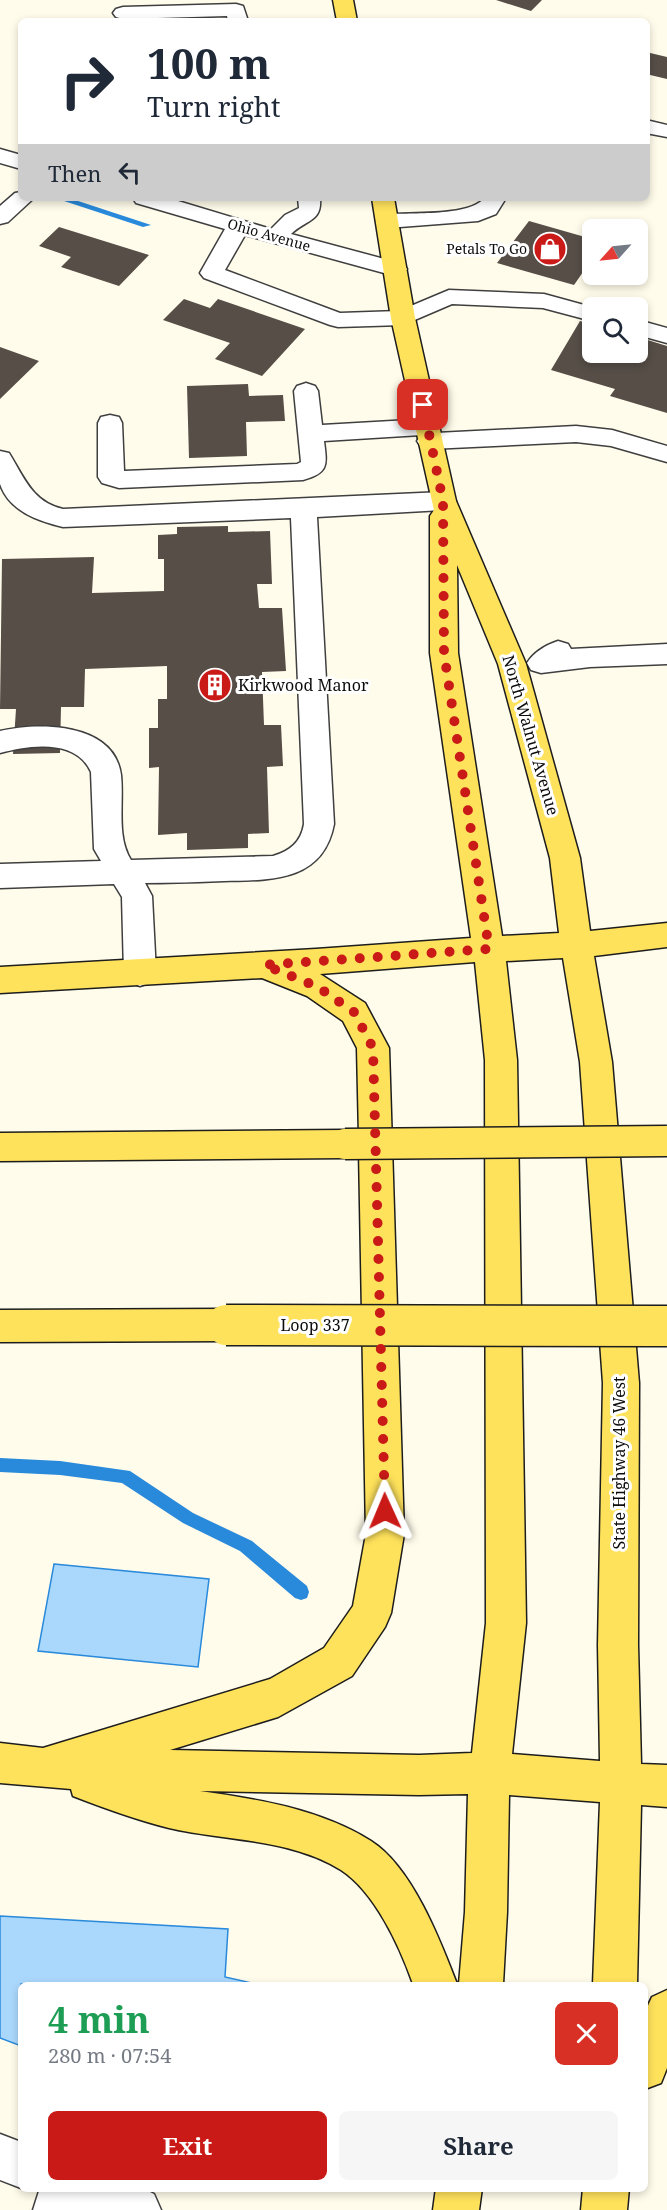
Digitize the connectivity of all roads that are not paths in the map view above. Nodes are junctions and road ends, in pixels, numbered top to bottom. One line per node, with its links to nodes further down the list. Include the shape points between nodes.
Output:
1 (343, 0): 4 (main road)
2 (123, 14): 3 (street, via 236,10)
3 (237, 18)
4 (346, 18)
5 (650, 127): 6 (street)
6 (667, 130)
7 (0, 156): 8 (street)
8 (18, 161)
9 (19, 201): 14 (street)
10 (154, 201): 15 (street, Ohio Avenue)
11 (309, 201): 16 (street, via 310,211)
12 (493, 201): 13 (street, via 476,215)
13 (385, 209): 17 (main road, North Walnut Avenue)
14 (0, 217)
15 (238, 227): 16 (street, Ohio Avenue); 19 (street, via 212,273 338,320)
16 (275, 237): 17 (street, Ohio Avenue)
17 (395, 269): 19 (main road, North Walnut Avenue)
18 (582, 311): 19 (street, via 544,301 449,297)
19 (403, 318): 25 (main road, North Walnut Avenue)
20 (648, 330): 21 (street)
21 (667, 336)
22 (306, 391): 24 (street)
23 (110, 423): 24 (street, via 111,477 119,480 303,472 314,465)
24 (312, 434): 25 (street)
25 (429, 434): 26 (street, via 576,434 612,438); 28 (main road, North Walnut Avenue)
26 (667, 454)
27 (0, 459): 29 (street, via 27,504 50,516)
28 (443, 501): 29 (street); 36 (main road, North Walnut Avenue, via 512,664 566,858); 37 (main road, North Walnut Avenue, via 444,653)
29 (304, 509): 33 (street, via 319,824 313,845 297,859 273,868)
30 (558, 651): 31 (street, via 541,663)
31 (667, 654)
32 (0, 742): 33 (street, via 57,737 97,753 106,772 110,849)
33 (123, 873): 34 (street); 39 (street, via 137,896)
34 (0, 876)
35 (667, 935): 36 (main road)
36 (577, 945): 37 (main road); 48 (main road, State Highway 46 West, via 596,1062 621,1383)
37 (489, 949): 38 (main road); 47 (main road, via 501,1060 506,1611)
38 (264, 965): 39 (main road); 46 (main road, via 318,987 354,1012 373,1048 386,1534 370,1613 338,1662 278,1697)
39 (140, 973): 40 (main road)
40 (0, 980)
41 (667, 1142): 42 (main road, bridge)
42 (0, 1147)
43 (0, 1326): 44 (main road, Loop 337, bridge)
44 (667, 1326)
45 (0, 1762): 46 (main road)
46 (43, 1768): 47 (main road); 50 (main road, via 169,1807 258,1820 322,1839 357,1857 384,1883 413,1931)
47 (490, 1773): 48 (main road); 51 (main road)
48 (621, 1783): 49 (main road); 52 (main road, State Highway 46 West)
49 (667, 1786)
50 (434, 1982)
51 (481, 1982)
52 (615, 1982)
53 (667, 2012): 54 (main road)
54 (648, 2060)
55 (0, 2157): 56 (street)
56 (18, 2164)
57 (62, 2192): 62 (street)
58 (92, 2192): 63 (street)
59 (441, 2192): 64 (main road)
60 (458, 2192): 65 (main road)
61 (606, 2192): 66 (main road)
62 (56, 2210)
63 (138, 2210)
64 (442, 2210)
65 (456, 2210)
66 (604, 2210)

